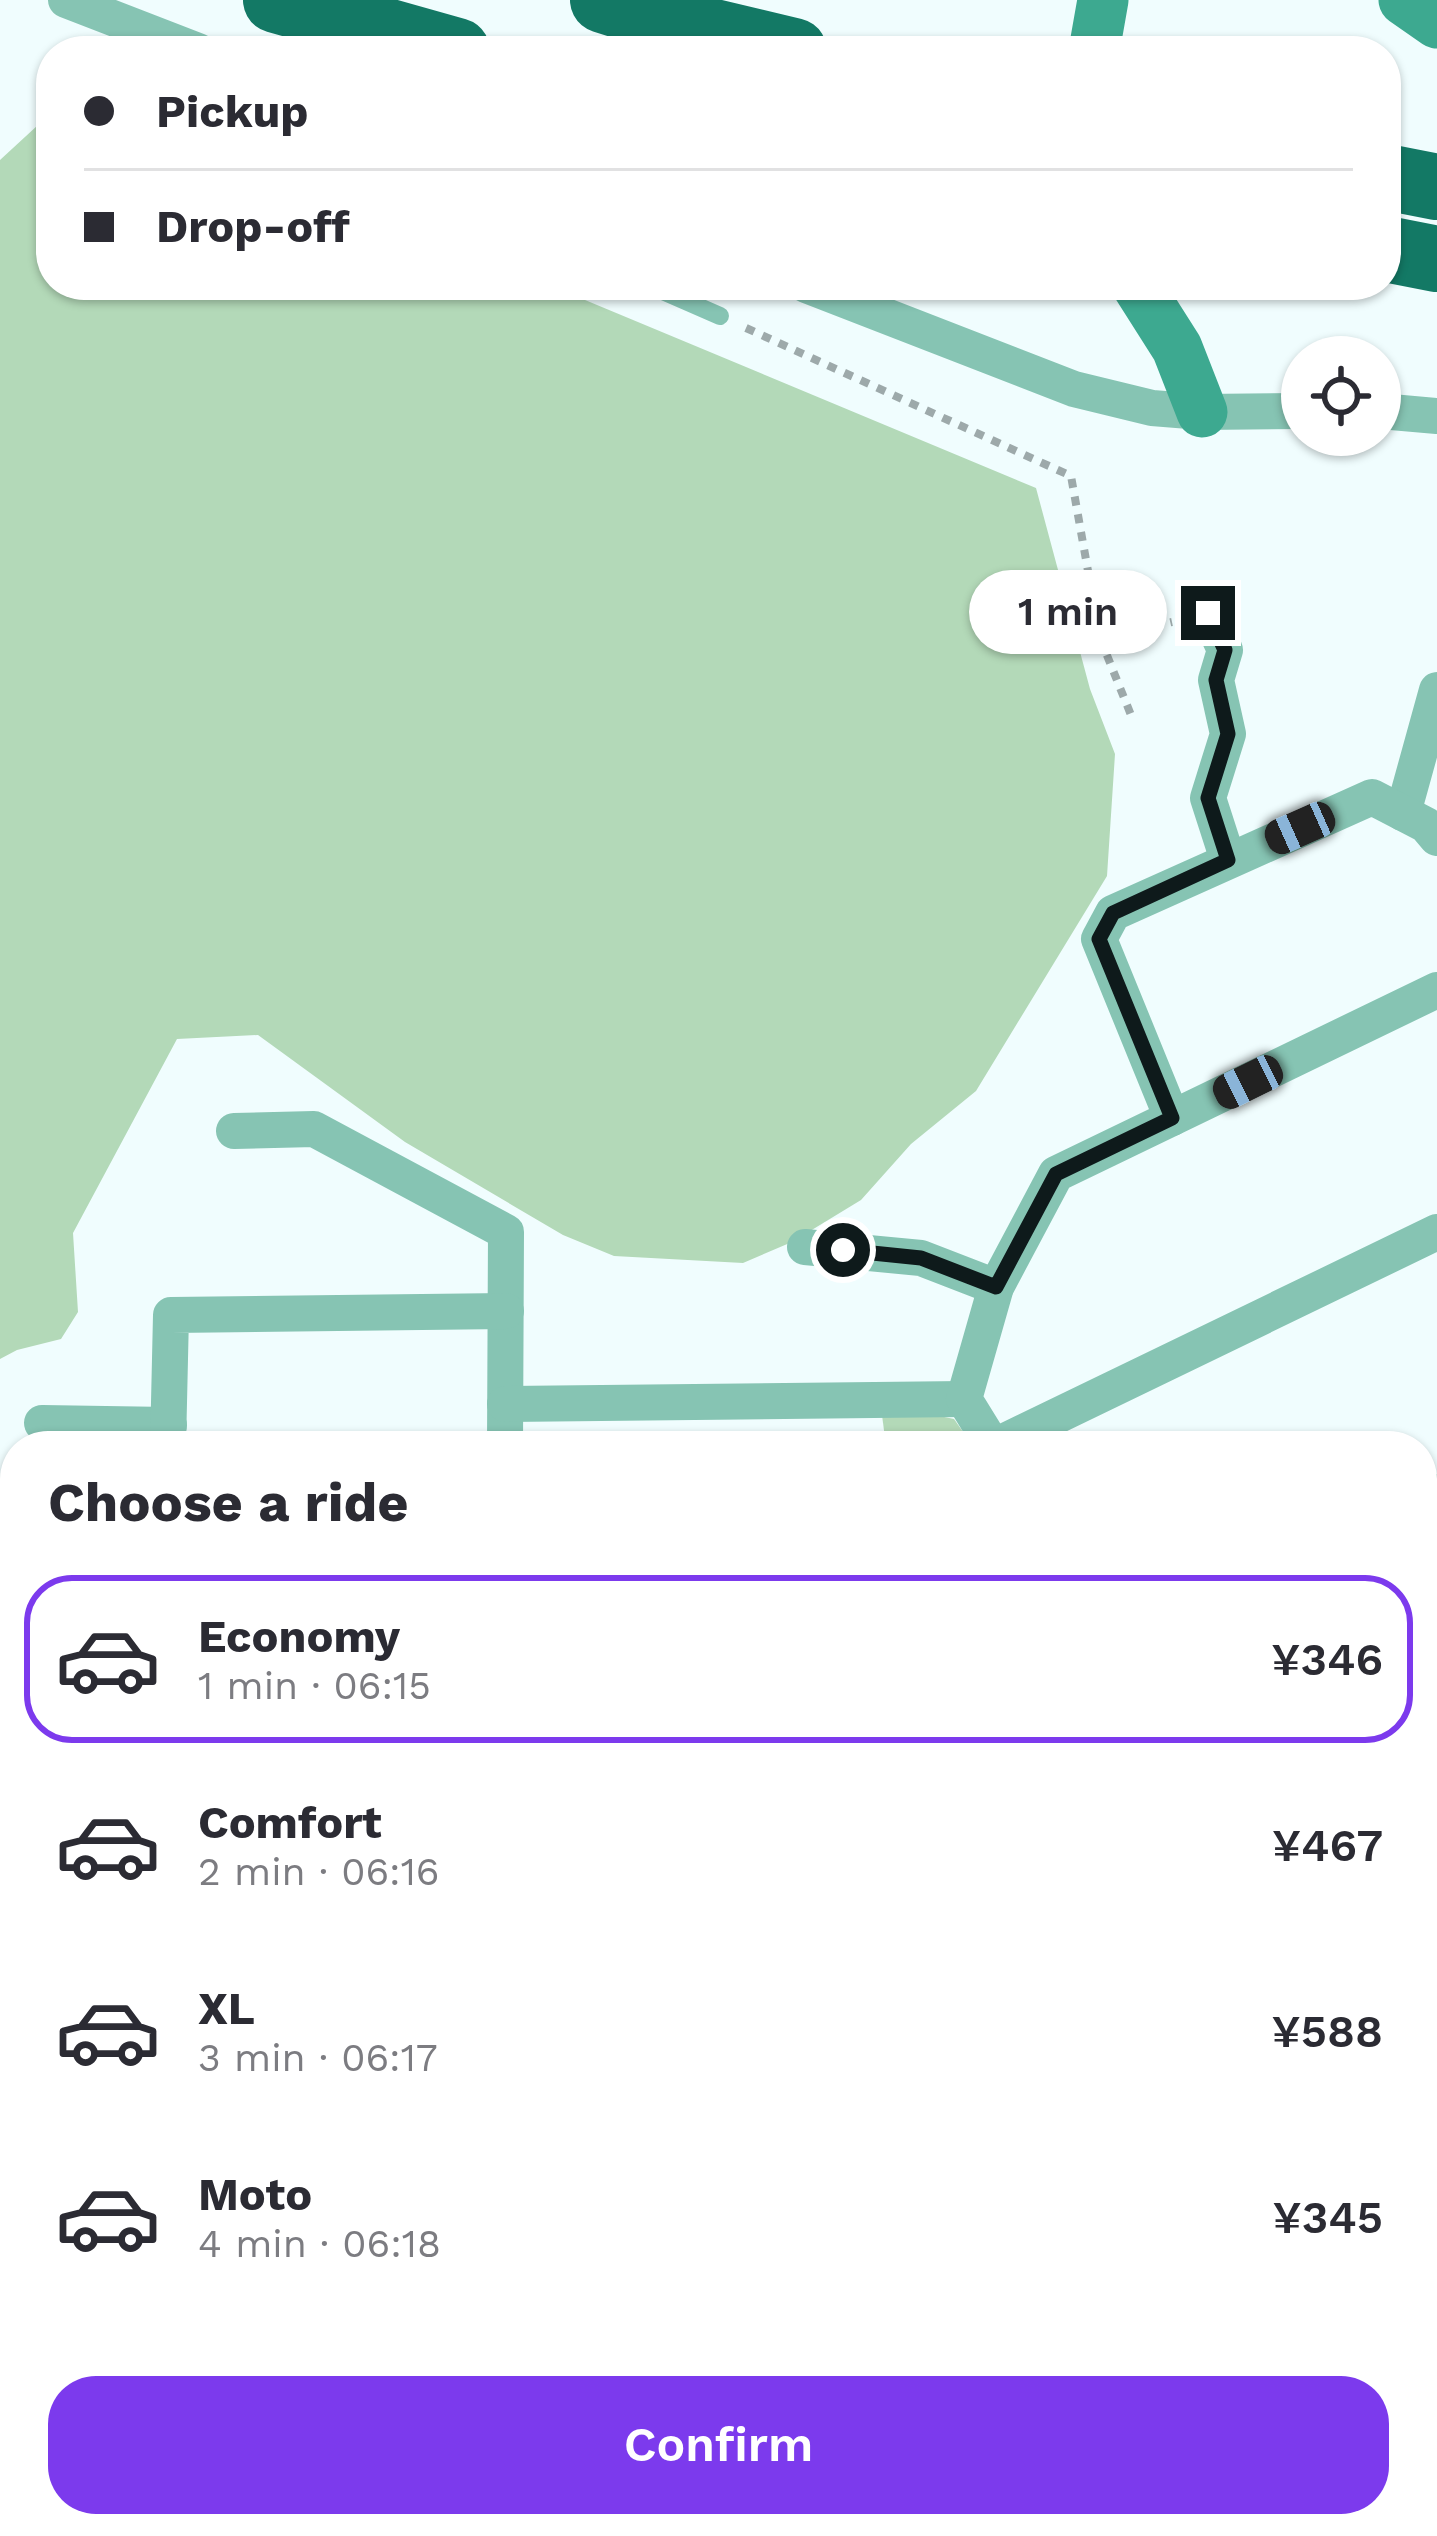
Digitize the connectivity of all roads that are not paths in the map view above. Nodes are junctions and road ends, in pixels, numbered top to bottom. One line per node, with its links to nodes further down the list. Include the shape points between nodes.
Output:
1 (66, 0): 7 (street)
2 (276, 0): 8 (highway)
3 (603, 0): 9 (highway)
4 (1102, 0): 10 (street)
5 (1404, 0): 6 (street)
6 (1437, 22)
7 (159, 36)
8 (404, 36)
9 (731, 36)
10 (1096, 36)
11 (1401, 180): 12 (highway)
12 (1437, 188)
13 (1401, 252): 14 (highway)
14 (1437, 259)
15 (684, 300): 18 (lane)
16 (845, 300): 20 (street, via 1075,388)
17 (1146, 300): 20 (street)
18 (721, 316)
19 (1281, 411): 20 (street)
20 (1202, 412)
21 (1401, 413): 22 (street)
22 (1437, 416)
23 (1208, 613): 27 (street, via 1225,650 1216,680 1228,734 1208,798)
24 (1437, 689): 25 (street)
25 (1403, 813): 26 (street); 27 (street, via 1372,797)
26 (1437, 838)
27 (1228, 860): 29 (street, via 1113,913 1099,939)
28 (1437, 990): 29 (street)
29 (1172, 1118): 33 (street, via 1056,1174)
30 (235, 1131): 34 (street, via 314,1129 506,1232)
31 (1437, 1232): 42 (street)
32 (805, 1247): 33 (street, via 921,1258)
33 (996, 1287): 35 (street)
34 (506, 1311): 36 (street); 39 (street, via 171,1315)
35 (964, 1399): 36 (street); 41 (street)
36 (506, 1404): 40 (street)
37 (43, 1423): 38 (street)
38 (126, 1431)
39 (168, 1431)
40 (505, 1431)
41 (984, 1431)
42 (1025, 1431)

